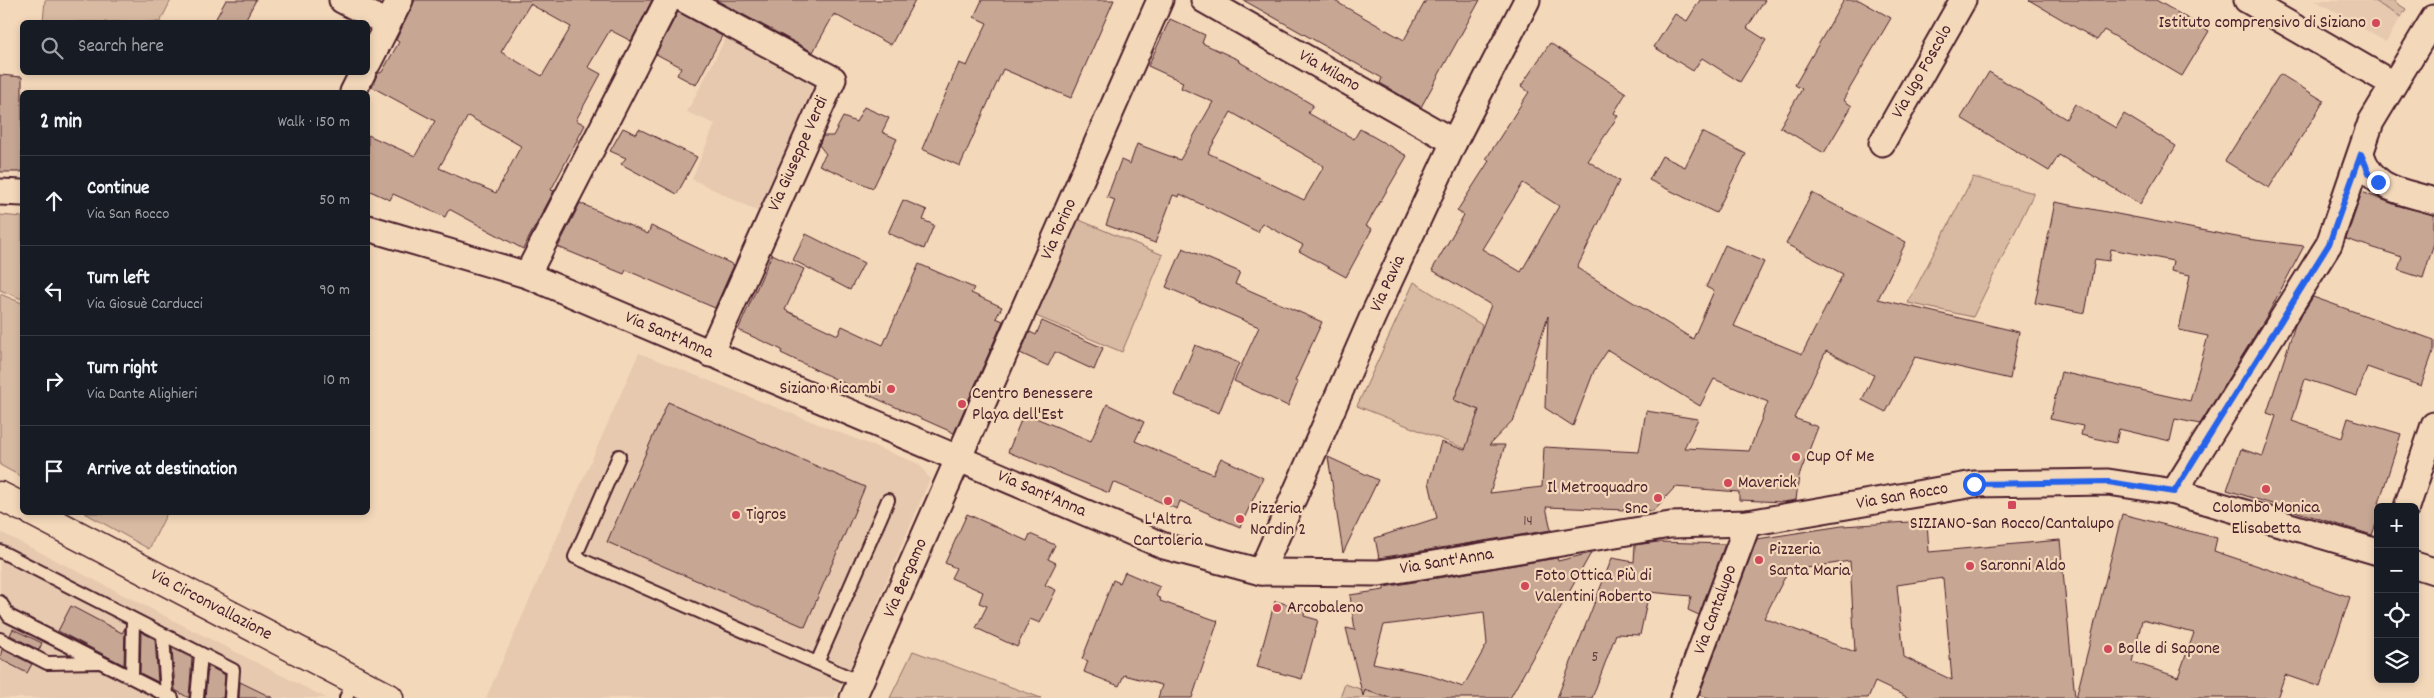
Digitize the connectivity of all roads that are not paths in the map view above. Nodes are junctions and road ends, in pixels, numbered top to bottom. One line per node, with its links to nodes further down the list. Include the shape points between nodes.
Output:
1 (342, 0): 11 (street)
2 (400, 0): 11 (street)
3 (668, 0): 23 (street)
4 (685, 0): 24 (street, Via Giuseppe Verdi, via 833,79)
5 (1160, 0): 28 (street, Via Torino)
6 (1204, 0): 16 (street, Via Milano)
7 (1527, 0): 16 (street, Via Pavia)
8 (1963, 0): 17 (street, Via Ugo Foscolo)
9 (2247, 0): 14 (street)
10 (2434, 18): 14 (street)
11 (387, 23): 12 (street)
12 (370, 59)
13 (362, 75): 15 (street)
14 (2393, 84): 18 (street, via 2370,122)
15 (354, 90)
16 (1454, 142): 40 (street, Via Pavia, via 1373,316)
17 (1882, 143)
18 (2361, 154): 21 (street, via 2370,175 2378,182); 29 (street, via 2329,244)
19 (0, 192): 20 (street)
20 (20, 193)
21 (2434, 201)
22 (370, 229): 23 (street, Via Sant'Anna)
23 (527, 275): 24 (street, Via Sant'Anna)
24 (710, 354): 28 (street, Via Sant'Anna)
25 (2434, 425): 26 (street)
26 (2430, 455): 32 (street)
27 (619, 456): 47 (lane, via 575,557)
28 (958, 458): 40 (street, Via Sant'Anna, via 1164,546); 50 (street, Via Bergamo)
29 (2174, 492): 35 (street, Via San Rocco, via 2108,482 1974,484); 37 (street, Via San Rocco)
30 (0, 496): 33 (main road)
31 (888, 500): 47 (lane)
32 (2409, 503)
33 (20, 506)
34 (38, 515): 49 (main road, Via Circonvallazione)
35 (1748, 523): 40 (street, Via Sant'Anna, via 1670,525 1379,573); 55 (street, Via Cantalupo)
36 (0, 551): 42 (lane)
37 (2374, 551)
38 (2419, 566): 39 (street)
39 (2434, 571)
40 (1261, 572)
41 (0, 602): 46 (lane, via 9,616)
42 (134, 620): 43 (lane); 48 (lane)
43 (163, 635): 45 (lane); 51 (lane)
44 (0, 639): 46 (lane, via 47,663)
45 (201, 654): 52 (lane); 53 (lane, via 233,670)
46 (101, 662): 48 (lane)
47 (817, 663): 50 (lane)
48 (132, 677): 51 (lane)
49 (350, 689): 54 (main road, Via Circonvallazione)
50 (857, 690)
51 (170, 696)
52 (197, 698)
53 (232, 698)
54 (389, 698)
55 (1683, 698)

